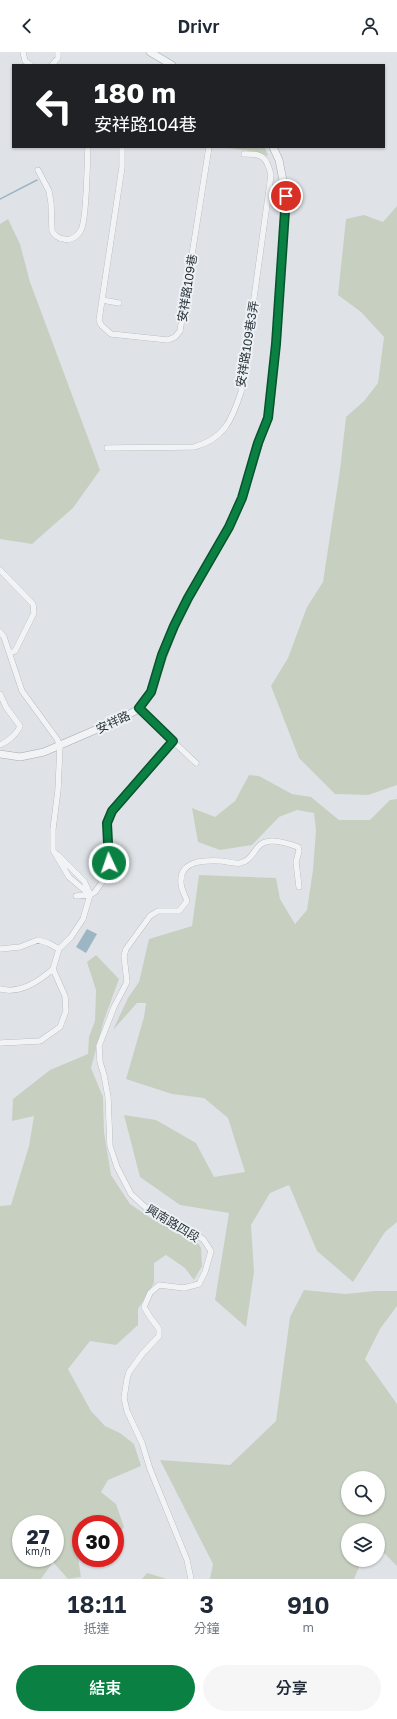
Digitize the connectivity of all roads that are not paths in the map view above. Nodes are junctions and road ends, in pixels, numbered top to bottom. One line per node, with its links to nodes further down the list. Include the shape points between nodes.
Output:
1 (23, 52): 4 (street, via 25,61)
2 (58, 52): 5 (street, via 58,58)
3 (150, 52): 6 (street)
4 (30, 64)
5 (53, 64)
6 (170, 64)
7 (88, 148): 12 (street, via 84,215 82,228 76,237 62,239 52,231 51,202)
8 (122, 148): 13 (street, 安祥路109巷, via 122,167)
9 (209, 148): 13 (street, 安祥路109巷, via 180,330 175,337 168,340 110,334 99,320)
10 (273, 148): 20 (street, 安祥路, via 279,160 286,196 270,408 242,498 229,527 184,605 162,655 151,692)
11 (244, 154): 15 (street, 安祥路109巷3弄, via 255,153 263,157 268,162 272,175 241,392 236,408 220,434 194,447)
12 (38, 170)
13 (102, 300): 14 (street)
14 (119, 303)
15 (107, 448)
16 (0, 570): 18 (street, via 34,608 34,613 15,651)
17 (0, 632): 18 (street)
18 (10, 653): 23 (street, via 22,691)
19 (0, 694): 22 (street, via 20,726 8,741)
20 (139, 708): 21 (street); 23 (street, 安祥路, via 116,722)
21 (173, 741): 25 (street); 27 (street, via 112,811 107,823 107,875)
22 (0, 745)
23 (60, 746): 24 (street, 安祥路, via 20,757); 27 (street, via 53,850 69,877)
24 (0, 754)
25 (196, 763)
26 (299, 887): 34 (street, 興南路四段, via 296,862 299,851 298,847 293,845 267,841 259,846 248,860 239,864 221,861 200,862 184,868 181,885 187,900 179,911 158,911 150,916 126,949 124,956 127,982 99,1046 108,1098 110,1146 117,1167 131,1194 145,1207 203,1239 211,1251 206,1272 199,1284 184,1288 159,1285 150,1293 144,1307 159,1329 159,1336 129,1372 124,1398 187,1560)
27 (90, 895): 28 (street); 30 (street, via 83,919)
28 (76, 896)
29 (0, 949): 30 (street, via 20,947 38,940)
30 (60, 949): 31 (street)
31 (53, 969): 32 (street, via 24,988 11,992); 33 (street, via 65,996 66,1011 60,1027 40,1041)
32 (0, 989)
33 (0, 1043)
34 (191, 1579)

